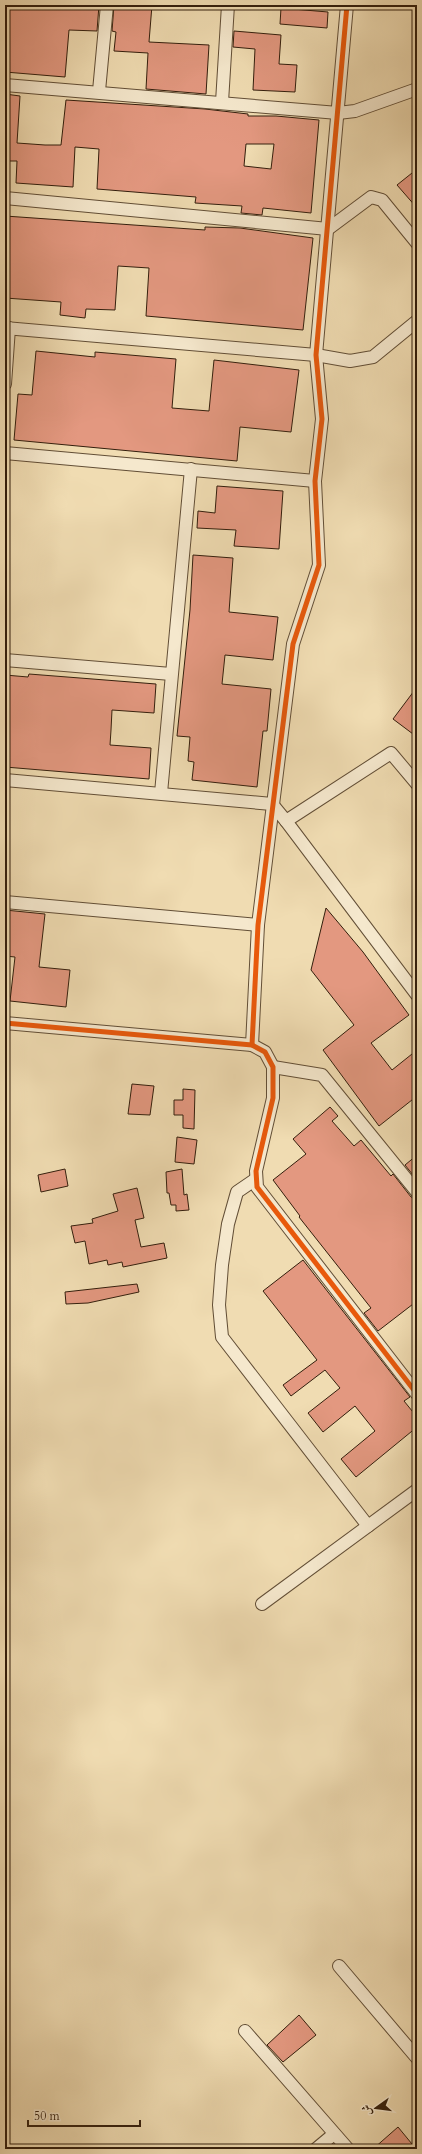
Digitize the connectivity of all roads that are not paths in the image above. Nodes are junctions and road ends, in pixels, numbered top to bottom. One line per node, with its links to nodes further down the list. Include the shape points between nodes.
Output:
1 (107, 5): 6 (street)
2 (228, 5): 7 (street)
3 (347, 5): 8 (street)
4 (5, 85): 6 (street)
5 (417, 89): 8 (street, via 355,111)
6 (99, 91): 7 (street)
7 (222, 102): 8 (street)
8 (338, 113): 10 (street)
9 (5, 198): 10 (street)
10 (328, 229): 11 (street, via 371,197 382,200); 14 (street)
11 (417, 243)
12 (417, 321): 14 (street, via 373,357 350,361)
13 (7, 328): 14 (street); 15 (street)
14 (316, 355): 18 (street, via 322,418)
15 (5, 384)
16 (5, 453): 17 (street)
17 (190, 469): 18 (street); 20 (street)
18 (315, 481): 24 (street, via 319,565 293,644)
19 (5, 660): 20 (street)
20 (171, 674): 23 (street)
21 (5, 780): 23 (street)
22 (417, 784): 25 (street, via 391,753)
23 (161, 793): 24 (street)
24 (272, 804): 25 (street); 27 (street)
25 (286, 821): 28 (street)
26 (5, 902): 27 (street)
27 (258, 925): 30 (street)
28 (417, 995)
29 (5, 1023): 30 (street)
30 (252, 1045): 31 (street, via 265,1052)
31 (273, 1067): 32 (street, via 272,1104); 33 (street, via 322,1075)
32 (256, 1179): 34 (street, via 261,1194); 36 (street, via 237,1192 228,1224 219,1305 222,1337)
33 (417, 1192)
34 (417, 1394)
35 (417, 1490): 36 (street)
36 (368, 1526): 37 (street)
37 (262, 1604)
38 (339, 1966): 40 (street)
39 (245, 2031): 41 (street)
40 (415, 2052)
41 (334, 2134): 42 (street); 43 (street)
42 (316, 2149)
43 (348, 2149)

